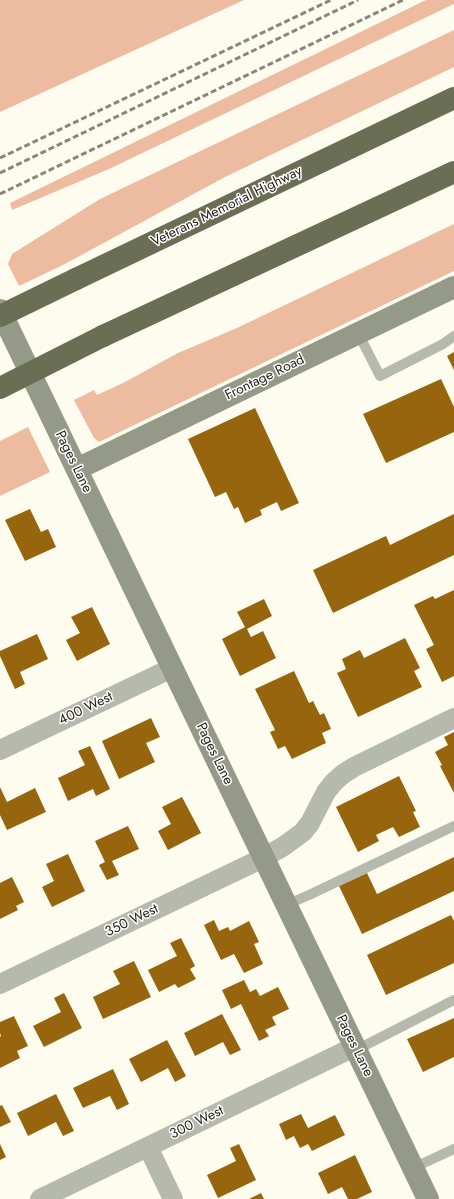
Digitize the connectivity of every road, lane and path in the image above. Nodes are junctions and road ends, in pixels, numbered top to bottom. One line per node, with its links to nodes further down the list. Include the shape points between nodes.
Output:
1 (454, 98): 5 (highway, Veterans Memorial Highway, bridge)
2 (454, 172): 8 (highway, bridge, via 103,336)
3 (454, 287): 6 (street, Frontage Road)
4 (0, 310): 9 (street, Pages Lane)
5 (0, 316)
6 (358, 333): 7 (lane, via 380,376); 9 (street, Frontage Road)
7 (454, 336)
8 (0, 388)
9 (77, 469): 10 (street, Pages Lane)
10 (172, 668): 12 (street, 400 West); 14 (street, Pages Lane)
11 (454, 718): 14 (street, 350 West, via 343,774 326,792 303,832)
12 (0, 750)
13 (454, 826): 15 (lane)
14 (264, 858): 15 (street, Pages Lane); 16 (street, 350 West)
15 (286, 905): 18 (street, Pages Lane)
16 (0, 984)
17 (454, 1000): 18 (lane)
18 (355, 1048): 19 (street, 300 West); 21 (street, Pages Lane)
19 (148, 1147): 22 (street, 300 West); 23 (street)
20 (454, 1149): 21 (lane)
21 (413, 1168): 24 (street, Pages Lane)
22 (40, 1199)
23 (173, 1199)
24 (428, 1199)

